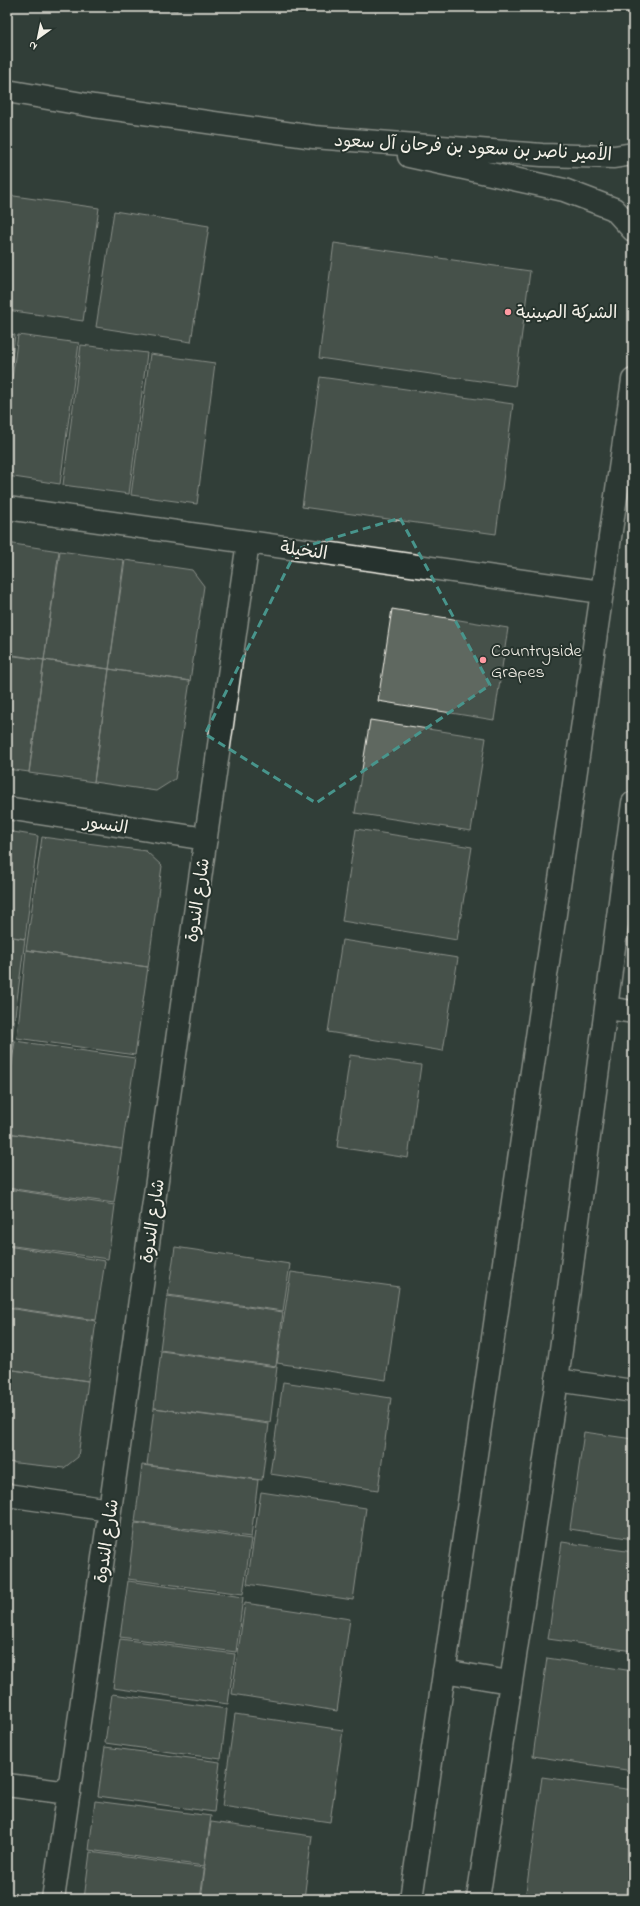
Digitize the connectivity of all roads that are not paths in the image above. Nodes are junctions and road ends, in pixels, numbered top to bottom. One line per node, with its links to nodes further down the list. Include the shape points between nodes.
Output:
1 (7, 91): 3 (street, الأمير ناصر بن سعود بن فرحان آل سعود)
2 (7, 99): 3 (street, الأمير ناصر بن سعود بن فرحان آل سعود)
3 (94, 106): 4 (street, الأمير ناصر بن سعود بن فرحان آل سعود)
4 (314, 137): 5 (street, الأمير ناصر بن سعود بن فرحان آل سعود, via 542,155); 6 (street, الأمير ناصر بن سعود بن فرحان آل سعود, via 564,190 614,209)
5 (633, 154)
6 (633, 230)
7 (633, 380): 10 (street)
8 (7, 508): 9 (street, النخيلة)
9 (248, 542): 10 (street, النخيلة); 13 (street, شارع الندوة)
10 (602, 592): 20 (street)
11 (633, 803): 14 (street)
12 (7, 808): 13 (street, النسور)
13 (206, 839): 19 (street, شارع الندوة)
14 (607, 1008): 15 (street); 16 (street)
15 (633, 1012)
16 (557, 1380): 17 (street); 21 (street)
17 (633, 1391)
18 (7, 1495): 19 (street)
19 (110, 1510): 23 (street, شارع الندوة)
20 (444, 1672): 21 (street); 25 (street)
21 (510, 1682): 26 (street)
22 (7, 1784): 23 (street)
23 (69, 1793): 24 (street, شارع الندوة)
24 (53, 1899)
25 (411, 1899)
26 (478, 1899)

